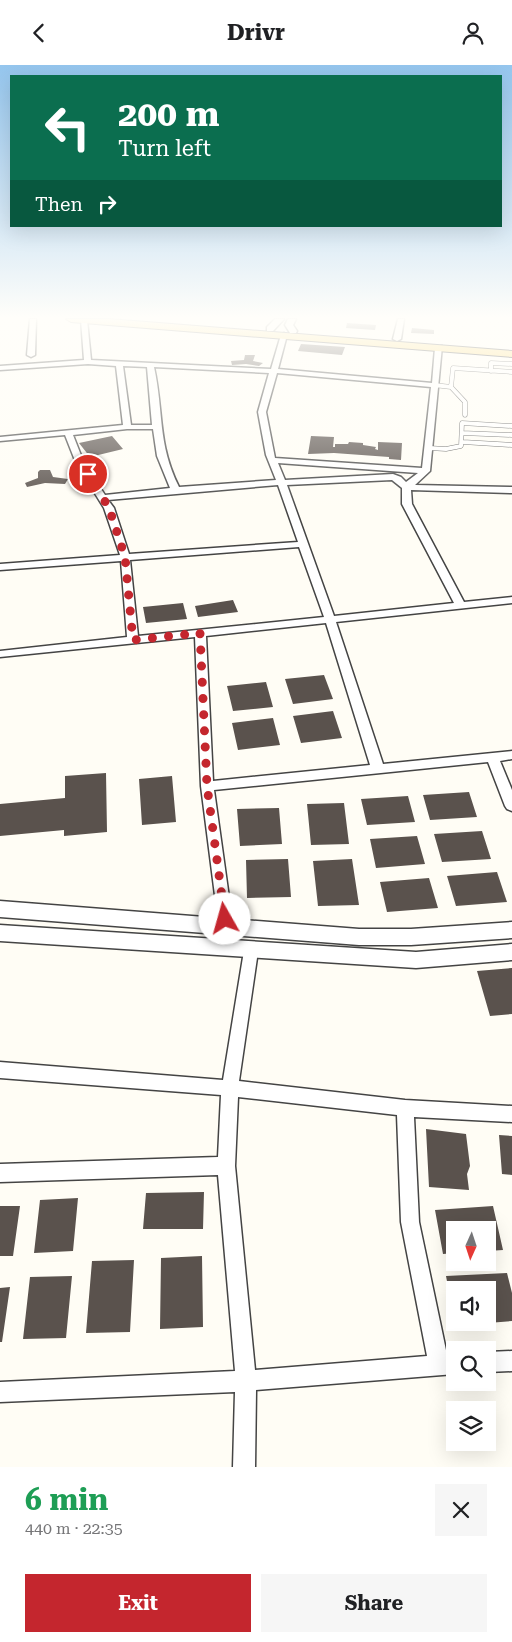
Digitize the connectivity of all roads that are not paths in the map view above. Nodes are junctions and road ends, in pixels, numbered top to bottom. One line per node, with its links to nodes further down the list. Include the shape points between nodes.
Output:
1 (122, 384): 9 (street)
2 (153, 384): 10 (street)
3 (270, 384): 18 (street, via 262,412)
4 (427, 384): 5 (street)
5 (434, 385): 6 (lane); 17 (street)
6 (452, 387): 7 (lane, via 465,402)
7 (465, 415)
8 (512, 426): 12 (lane, via 462,423)
9 (127, 427): 10 (street); 11 (street)
10 (157, 427): 22 (street, via 164,467)
11 (68, 433): 14 (street); 24 (street, via 80,463)
12 (462, 433): 13 (lane); 15 (lane)
13 (512, 435)
14 (0, 439)
15 (463, 442): 16 (lane); 17 (lane, via 455,448)
16 (512, 445)
17 (429, 449): 19 (street)
18 (272, 460): 19 (street); 20 (street)
19 (426, 471): 21 (street)
20 (281, 481): 21 (street, via 393,477); 22 (street); 25 (street)
21 (406, 487): 23 (street); 30 (street, via 407,503)
22 (175, 489): 24 (street)
23 (512, 490)
24 (103, 497): 27 (street)
25 (303, 543): 27 (street); 31 (street)
26 (0, 555): 28 (street)
27 (125, 557): 28 (street); 33 (street)
28 (4, 566)
29 (512, 601): 30 (street)
30 (461, 606): 31 (street)
31 (330, 619): 32 (street); 37 (street)
32 (200, 633): 33 (street); 38 (street)
33 (133, 640): 34 (street)
34 (0, 654)
35 (512, 755): 36 (street)
36 (492, 757): 37 (street); 39 (street)
37 (378, 769): 38 (street)
38 (207, 786): 41 (street)
39 (512, 806)
40 (0, 909): 42 (street, via 359,937)
41 (225, 919)
42 (512, 930)
43 (0, 933): 44 (street)
44 (252, 951): 45 (street, via 416,960); 47 (street)
45 (512, 952)
46 (0, 1070): 47 (street)
47 (230, 1088): 48 (street); 50 (street)
48 (405, 1108): 49 (street); 52 (street, via 410,1222)
49 (512, 1114)
50 (226, 1166): 51 (street); 56 (street)
51 (0, 1173)
52 (446, 1361)
53 (512, 1361): 54 (street)
54 (496, 1362)
55 (446, 1365): 56 (street)
56 (246, 1381): 57 (street); 58 (street)
57 (0, 1392)
58 (244, 1467)

